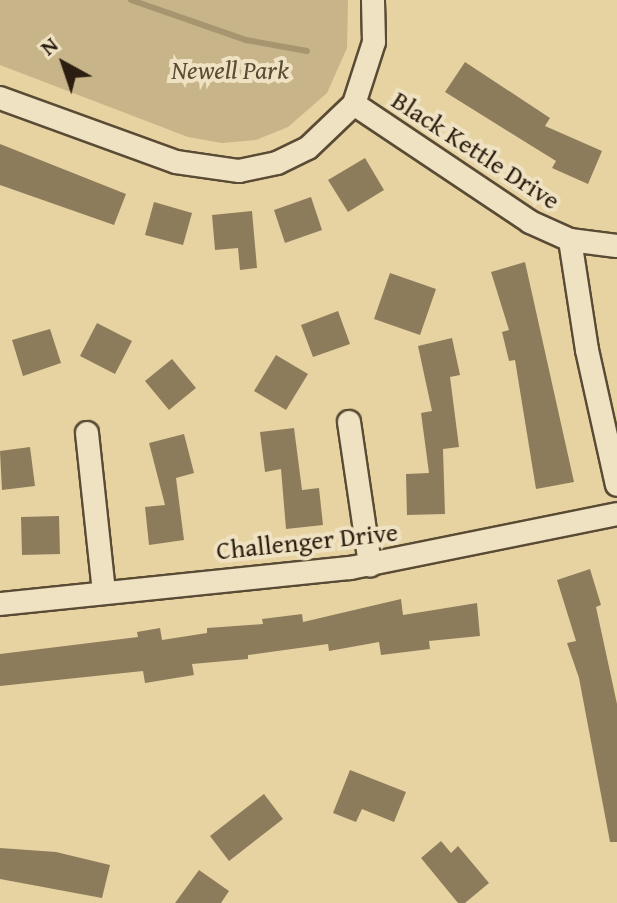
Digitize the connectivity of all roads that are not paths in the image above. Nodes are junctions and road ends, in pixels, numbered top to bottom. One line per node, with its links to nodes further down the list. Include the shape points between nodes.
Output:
1 (373, 0): 3 (street, via 374,42)
2 (0, 98): 3 (street, via 176,162 239,171 277,163 308,148)
3 (354, 104): 4 (street, Black Kettle Drive, via 530,222)
4 (570, 240): 5 (street, Black Kettle Drive); 8 (street, via 587,350)
5 (617, 246)
6 (349, 422): 10 (street)
7 (87, 433): 11 (street)
8 (617, 485)
9 (617, 514): 10 (street, Challenger Drive)
10 (370, 565): 11 (street, Challenger Drive)
11 (104, 592): 12 (street, Challenger Drive)
12 (0, 604)

